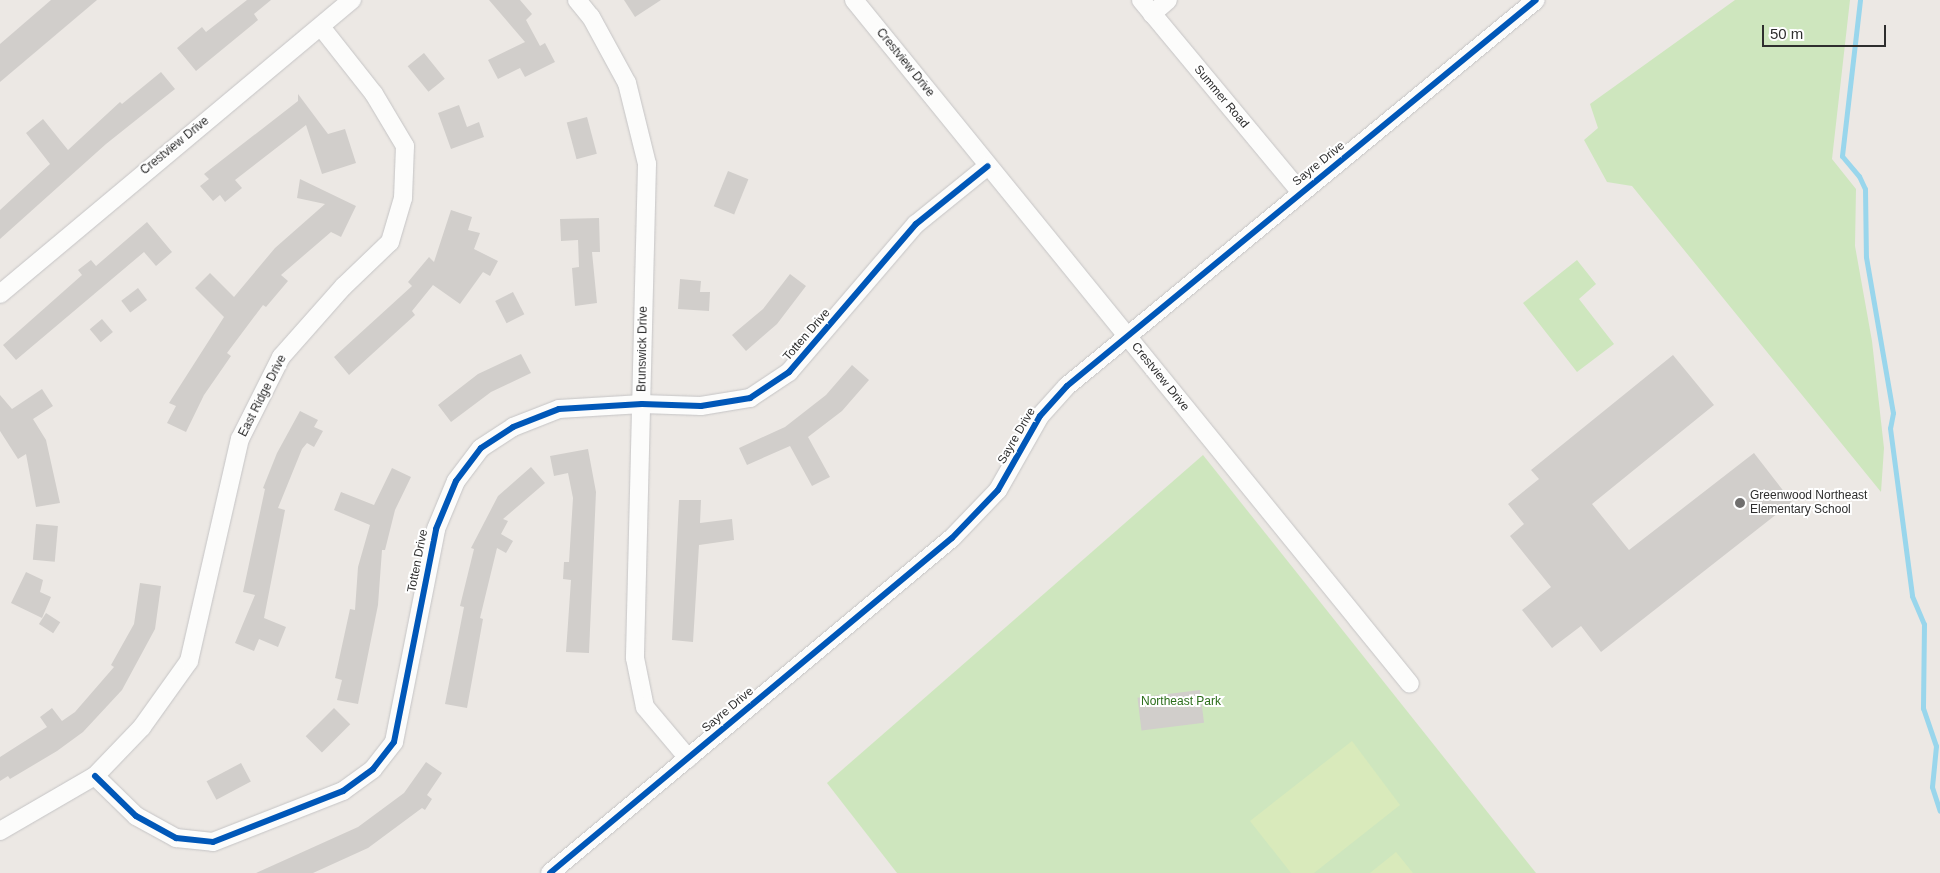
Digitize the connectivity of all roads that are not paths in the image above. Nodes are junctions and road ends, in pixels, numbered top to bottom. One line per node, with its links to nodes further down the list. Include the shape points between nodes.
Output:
1 (352, 0): 7 (street, Crestview Drive)
2 (577, 0): 12 (street, Brunswick Drive, via 591,17 627,83 647,164)
3 (854, 0): 8 (street, Crestview Drive)
4 (1168, 0): 6 (street)
5 (1536, 0): 9 (street, Sayre Drive)
6 (1146, 7): 9 (street, Summer Road)
7 (321, 27): 10 (street, Crestview Drive, via 115,195); 15 (street, East Ridge Drive, via 374,94 405,146 403,198 390,242 343,287 281,358 240,439 189,661 142,727)
8 (988, 166): 11 (street, Crestview Drive); 12 (street, Totten Drive, via 916,224 789,372 750,398 701,406)
9 (1301, 194): 11 (street, Sayre Drive)
10 (0, 294)
11 (1128, 336): 13 (street, Crestview Drive); 14 (street, Sayre Drive, via 1050,403 998,490 975,517)
12 (642, 404): 14 (street, Brunswick Drive, via 635,658 645,707); 15 (street, Totten Drive, via 559,410 513,427 482,448 456,481 436,529 394,742 373,769 343,791 213,842 176,838 152,825 136,816)
13 (1410, 684)
14 (688, 758): 17 (street, Sayre Drive)
15 (95, 776): 16 (street, East Ridge Drive)
16 (0, 831)
17 (550, 873)

